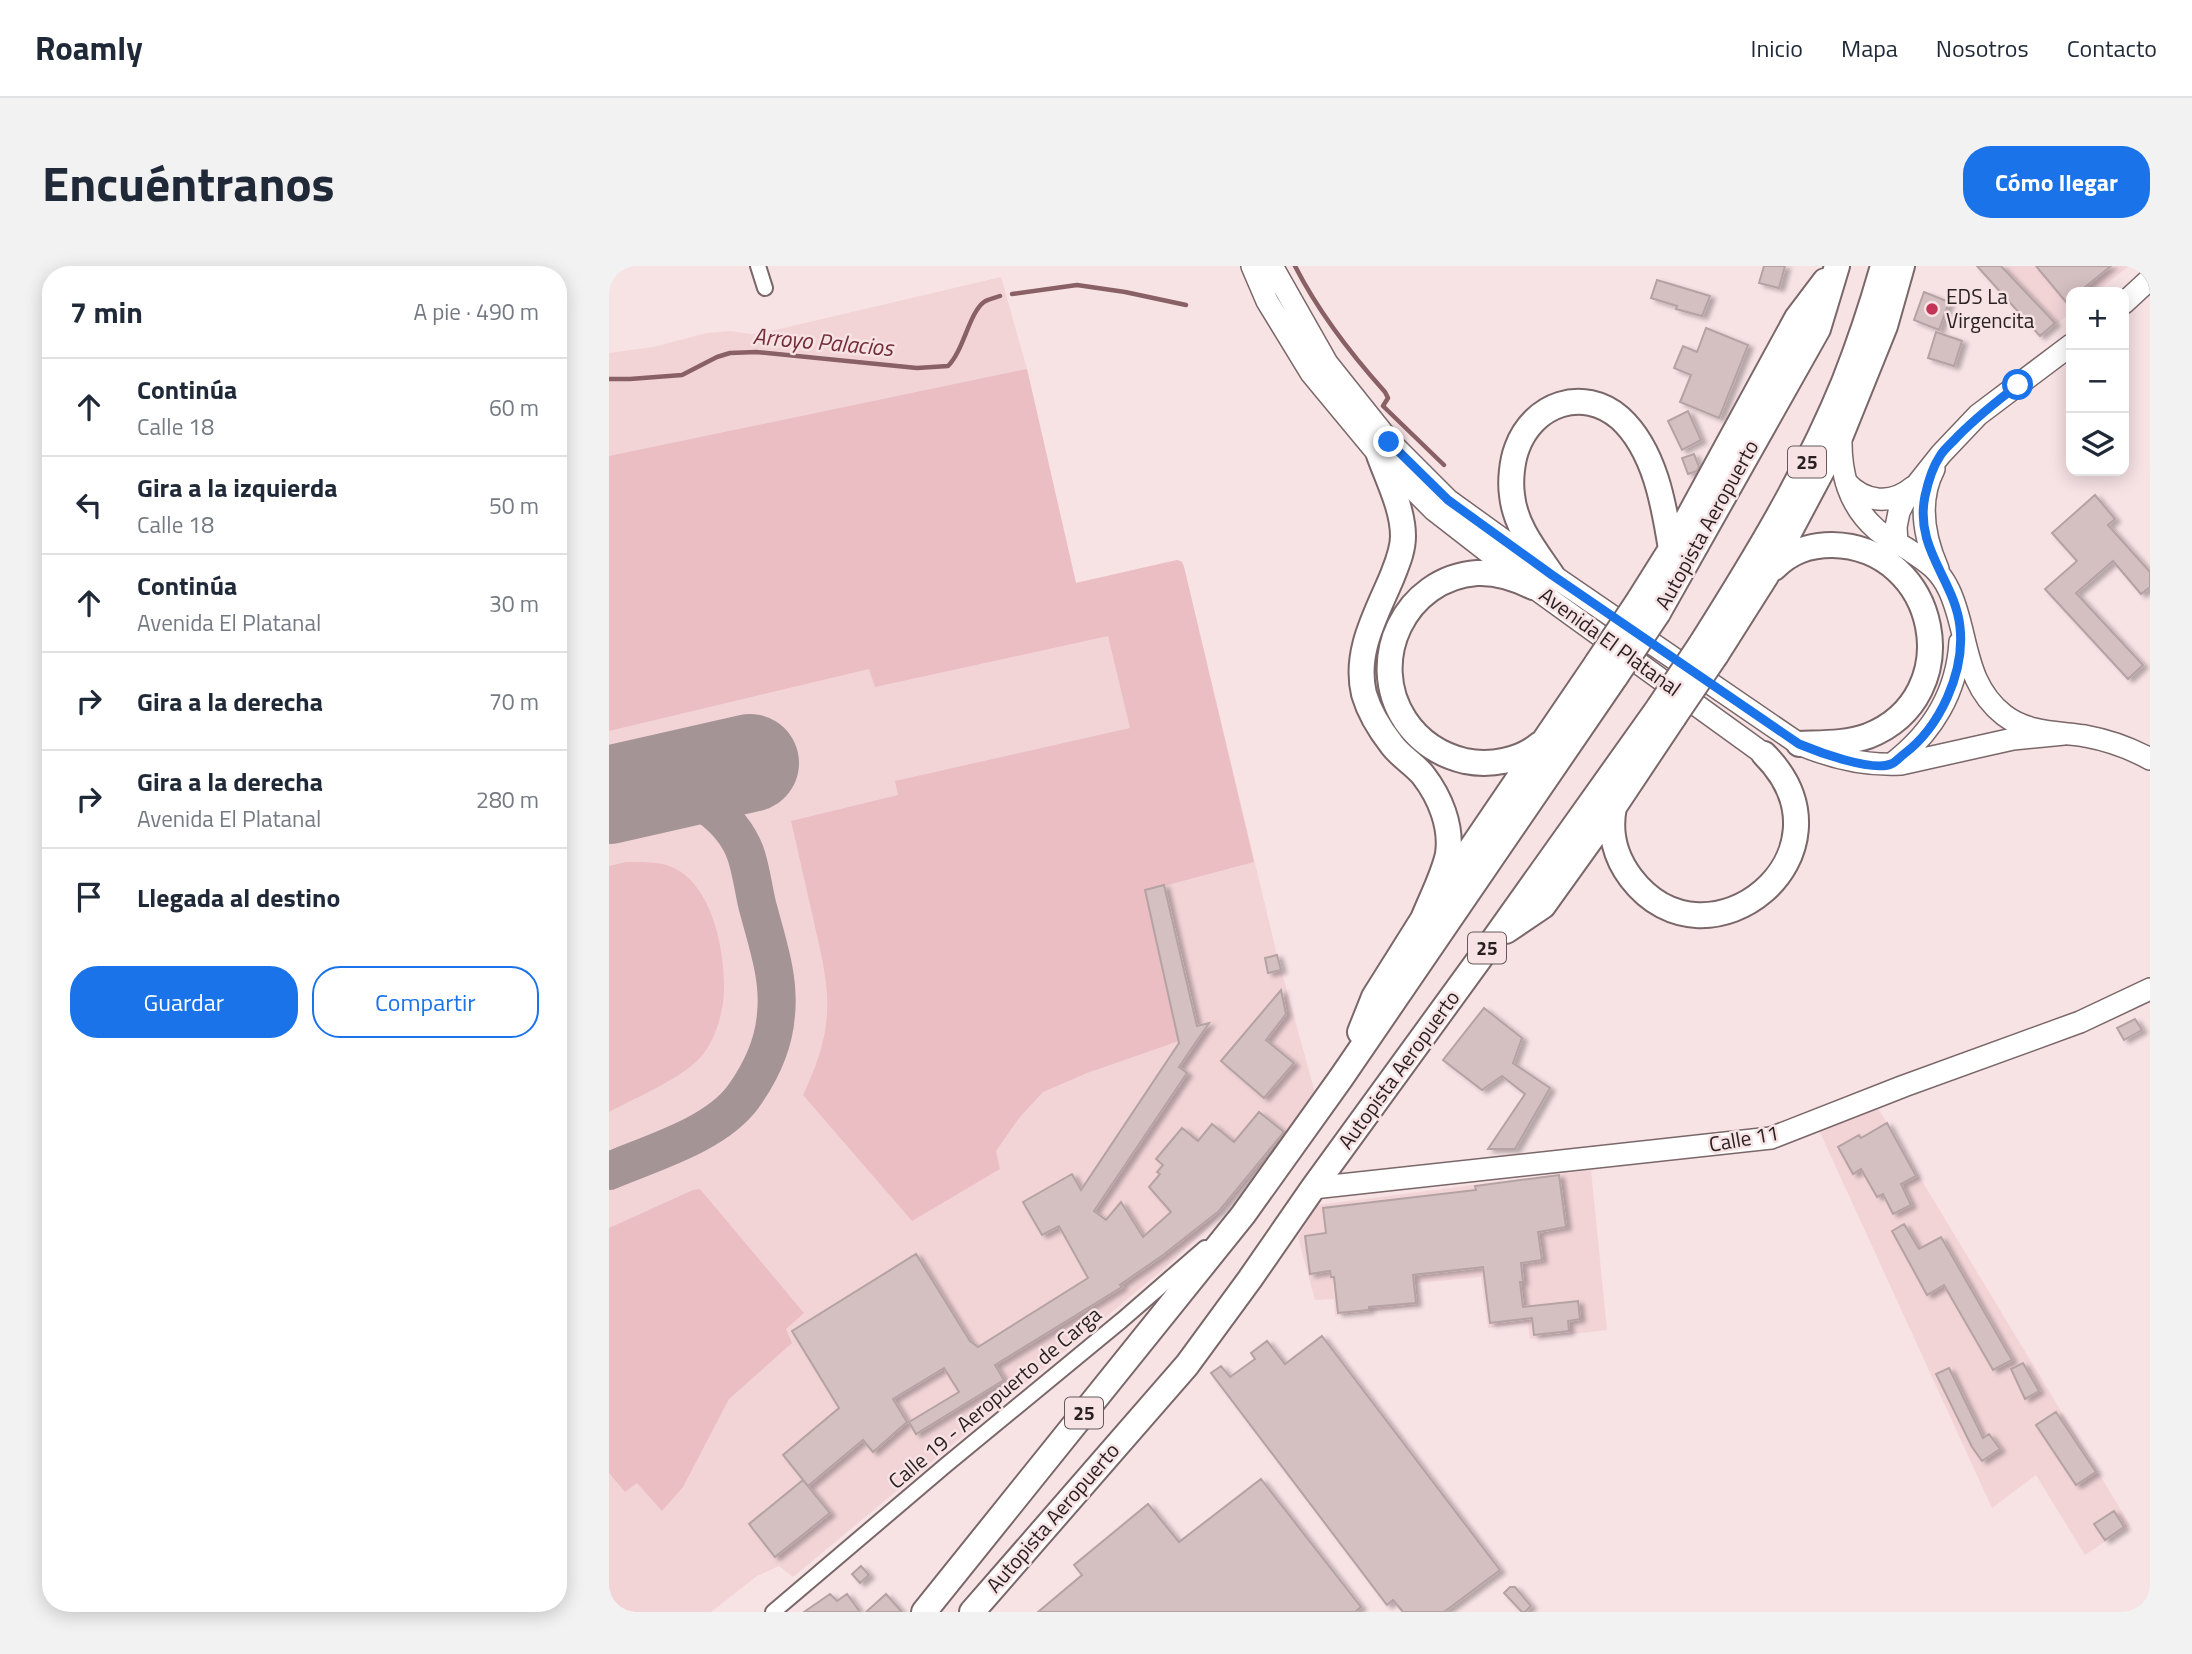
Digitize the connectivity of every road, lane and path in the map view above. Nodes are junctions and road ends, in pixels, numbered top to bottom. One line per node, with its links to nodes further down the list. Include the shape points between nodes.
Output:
1 (758, 266): 8 (street)
2 (1252, 266): 13 (main road, Avenida El Platanal, via 1303,361)
3 (1272, 266): 20 (main road, Avenida El Platanal, via 1327,363 1389,442)
4 (1836, 266): 17 (highway, via 1797,318); 21 (highway, Autopista Aeropuerto / 25, via 1818,329)
5 (1884, 266): 23 (highway, Autopista Aeropuerto / 25, via 1824,427)
6 (1902, 266): 11 (highway, via 1885,326)
7 (2150, 279): 9 (main road)
8 (765, 288)
9 (2129, 298)
10 (2066, 349): 12 (main road, via 1978,415)
11 (1841, 435): 14 (main road); 19 (highway)
12 (1941, 454): 15 (main road); 18 (main road, Avenida El Platanal, via 1924,500 1929,549)
13 (1379, 455): 20 (main road, Avenida El Platanal, via 1434,510); 33 (highway, via 1397,504 1403,539 1360,668 1376,720 1392,746 1422,775 1448,823 1447,854)
14 (1844, 480): 15 (main road, via 1859,494 1878,500 1898,497); 16 (main road, via 1864,517)
15 (1915, 485): 16 (main road, via 1899,512)
16 (1897, 542): 18 (main road)
17 (1671, 550): 20 (highway, via 1658,485 1633,432 1604,407 1568,402 1535,419 1517,446 1513,469 1511,495); 21 (highway)
18 (1939, 571): 22 (main road, Avenida El Platanal)
19 (1766, 576): 23 (highway); 28 (highway, via 1786,556 1799,551 1828,545 1857,548 1884,560 1906,579 1922,604 1930,632 1926,675 1913,701 1892,722 1853,740)
20 (1542, 581): 27 (highway, via 1484,573 1435,586 1404,616 1392,642 1389,671 1394,700 1408,725 1429,746 1455,758 1484,763 1513,759 1538,746); 28 (main road, Avenida El Platanal); 29 (main road, Avenida El Platanal)
21 (1649, 607): 24 (highway, Autopista Aeropuerto / 25, bridge)
22 (1960, 630): 26 (main road, Avenida El Platanal, via 1978,682 2004,715 2024,727); 31 (main road, via 1957,664 1943,705 1916,744)
23 (1709, 650): 25 (highway, Autopista Aeropuerto / 25, bridge)
24 (1607, 670): 27 (highway); 36 (highway, Autopista Aeropuerto / 25)
25 (1666, 712): 32 (highway); 34 (highway, Autopista Aeropuerto / 25)
26 (2064, 734): 30 (main road, Avenida El Platanal, via 2123,746); 31 (main road, Avenida El Platanal, via 2013,739)
27 (1547, 735): 33 (highway)
28 (1799, 744): 31 (main road, Avenida El Platanal, via 1835,758)
29 (1764, 754): 32 (highway, via 1781,774 1792,798 1795,837 1780,874 1763,893 1740,907 1715,914 1689,913 1664,905 1642,890 1625,870 1614,845)
30 (2150, 759)
31 (1891, 765)
32 (1614, 807): 34 (highway, via 1543,906)
33 (1423, 919): 36 (highway, via 1374,997)
34 (1494, 939): 37 (highway, Autopista Aeropuerto / 25)
35 (2150, 989): 37 (main road, Calle 11, via 2080,1022 1771,1138)
36 (1341, 1078): 38 (highway, Autopista Aeropuerto / 25)
37 (1313, 1188): 41 (highway, Autopista Aeropuerto / 25, via 1187,1365)
38 (1243, 1215): 39 (street, Calle 19 - Aeropuerto de Carga); 40 (highway, Autopista Aeropuerto / 25)
39 (776, 1611)
40 (924, 1612)
41 (972, 1612)

